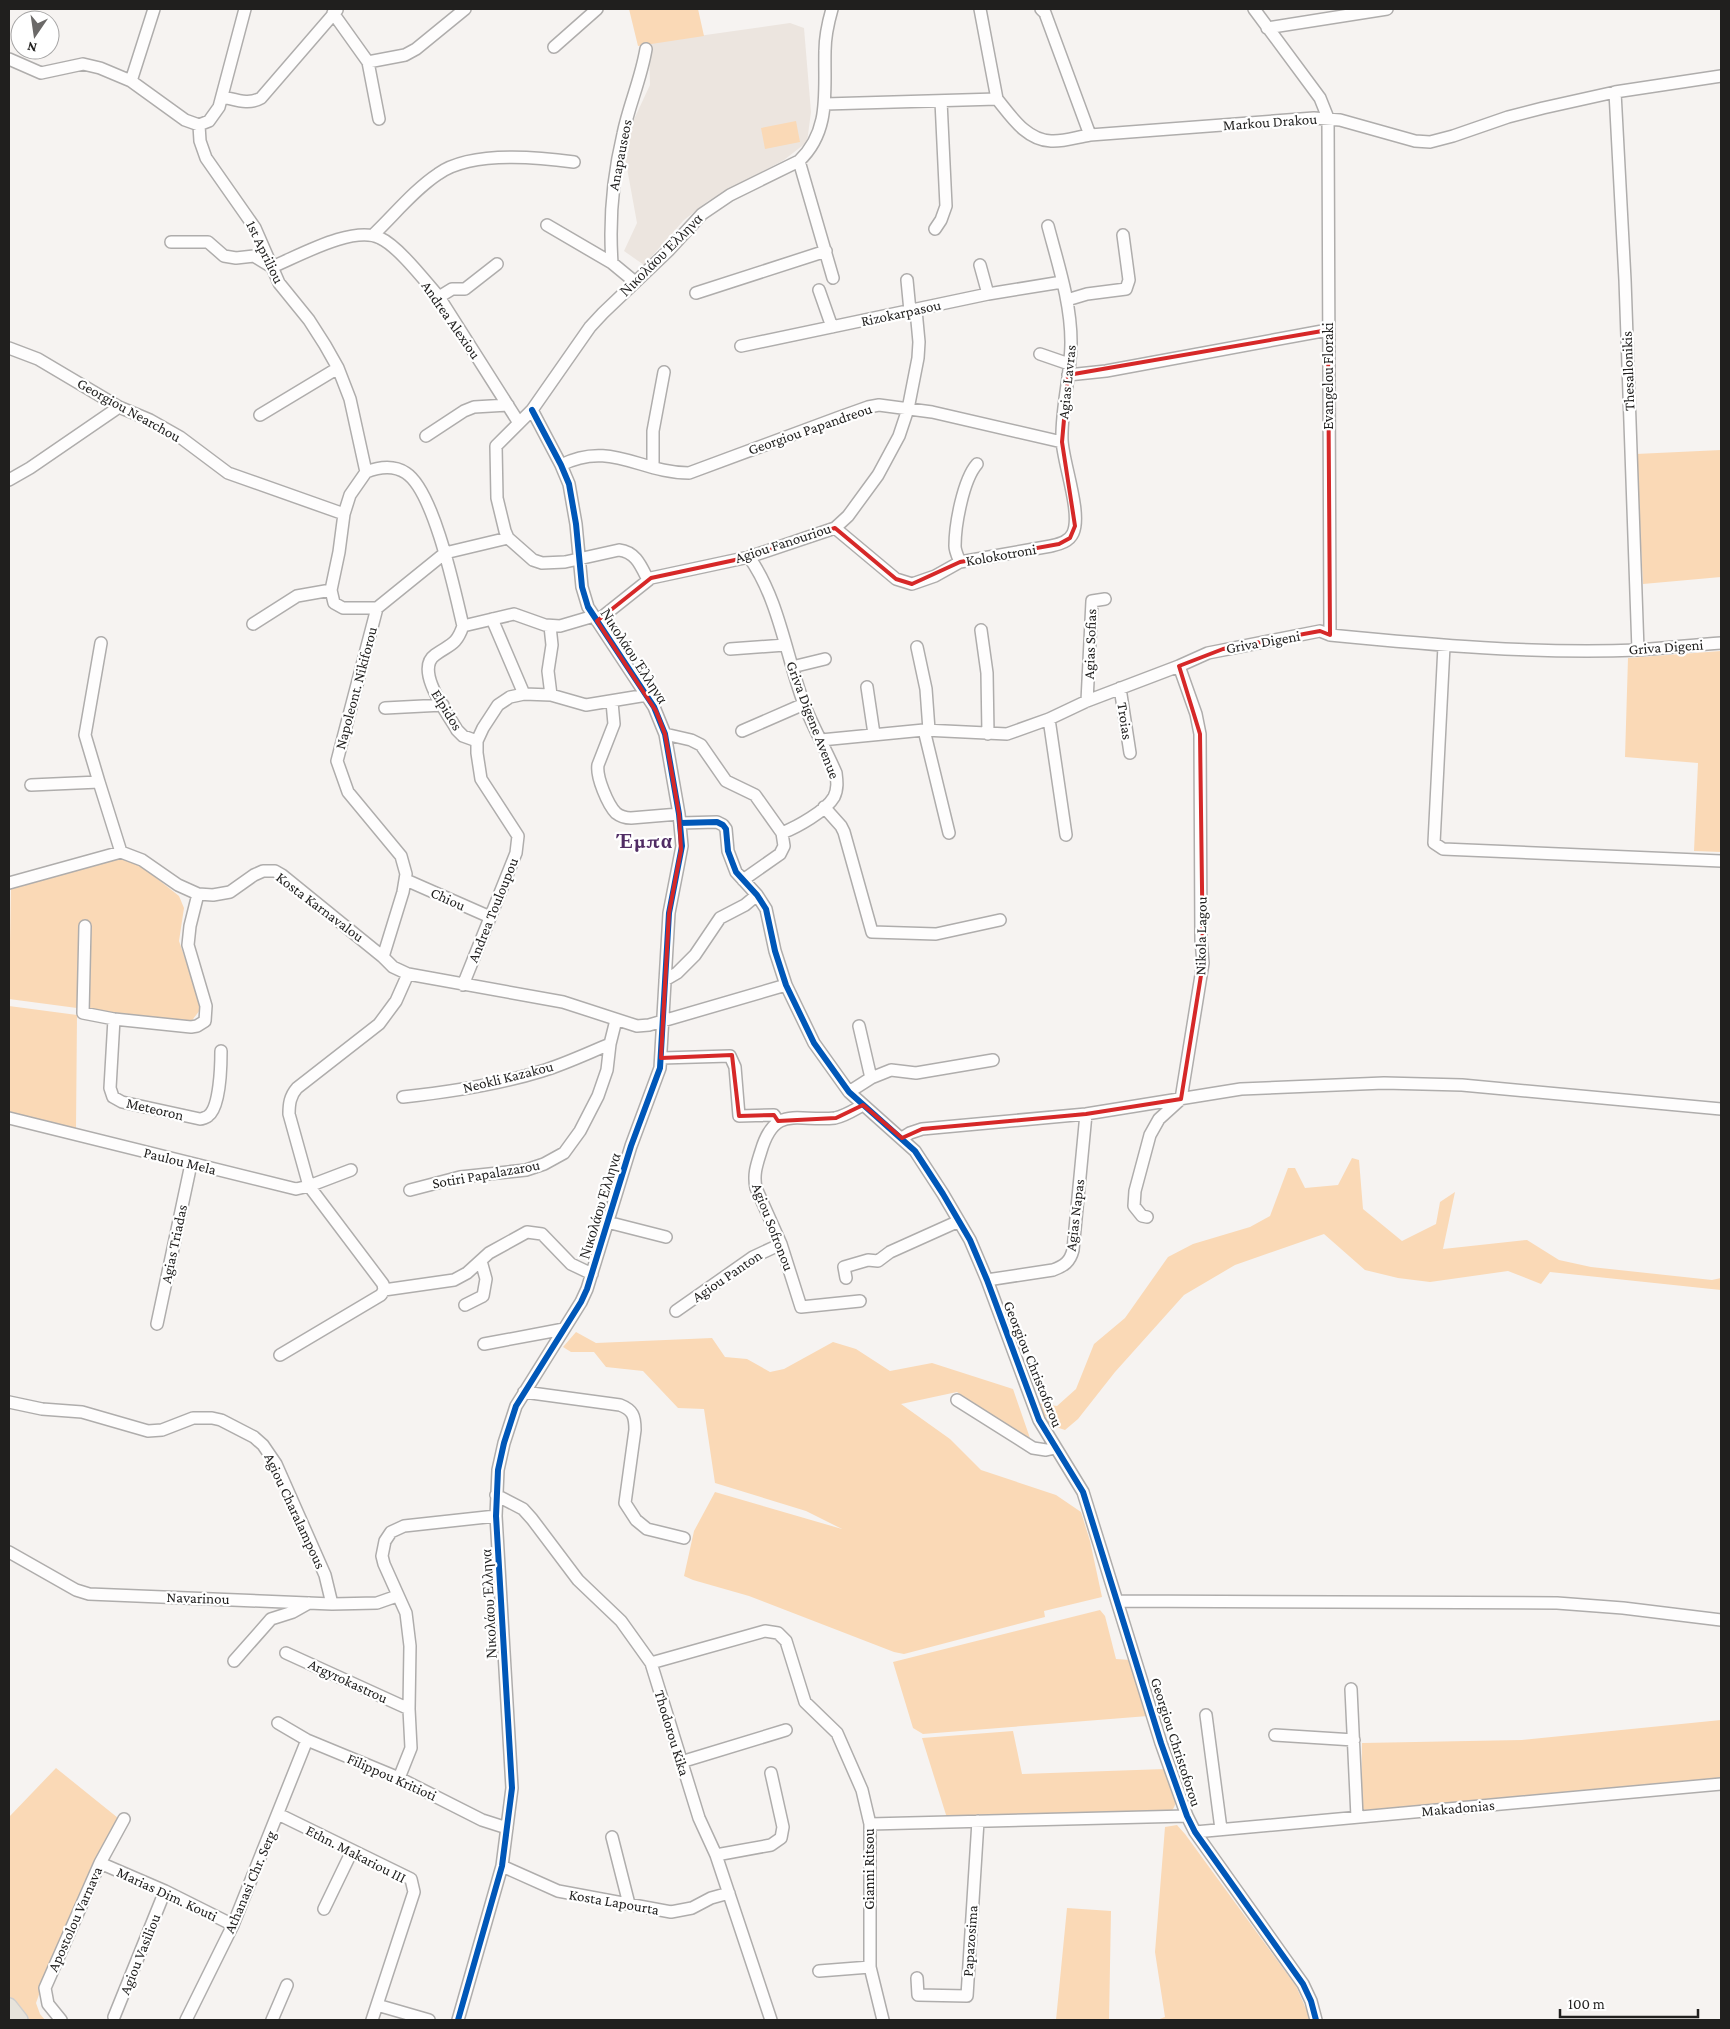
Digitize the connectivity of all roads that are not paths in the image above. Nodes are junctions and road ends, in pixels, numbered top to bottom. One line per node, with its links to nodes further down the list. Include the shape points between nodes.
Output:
1 (154, 9): 17 (street)
2 (245, 9): 19 (street)
3 (465, 9): 15 (street, via 406,55)
4 (597, 9): 12 (street)
5 (832, 9): 22 (street, Νικολάου Έλληνα, via 825,39)
6 (980, 9): 20 (street)
7 (1041, 9): 26 (street)
8 (1254, 9): 11 (street)
9 (1387, 9): 11 (street)
10 (335, 11): 15 (street); 19 (street, via 261,98 246,102)
11 (1266, 28): 23 (street, via 1320,98)
12 (554, 47)
13 (646, 50): 36 (street, Anapauseos, via 622,136 614,185)
14 (9, 59): 17 (street, via 41,73 83,64)
15 (368, 62): 24 (street)
16 (1721, 76): 18 (street, Markou Drakou)
17 (131, 81): 25 (street, via 184,120)
18 (1616, 92): 23 (street, Markou Drakou, via 1508,117 1430,142); 96 (street, Thesallonikis)
19 (223, 97): 25 (street, via 209,121)
20 (997, 99): 21 (street); 26 (street, Markou Drakou, via 1021,127 1036,138 1053,141)
21 (941, 101): 22 (street); 31 (street, via 946,206)
22 (825, 104): 28 (street, Νικολάου Έλληνα, via 818,138)
23 (1328, 118): 26 (street, Markou Drakou); 51 (street, Evangelou Floraki)
24 (379, 119)
25 (199, 125): 39 (street, 1st Apriliou, via 206,158 255,228)
26 (1090, 135)
27 (574, 162): 33 (street, via 536,157 452,166 426,184)
28 (799, 162): 35 (street); 42 (street, Νικολάου Έλληνα, via 713,205)
29 (547, 225): 36 (street)
30 (1048, 226): 43 (street, Agias Lavras)
31 (935, 229)
32 (1123, 234): 48 (street, via 1129,280 1126,288)
33 (373, 235): 39 (street, via 348,235); 47 (street, Andrea Alexiou, via 397,250)
34 (171, 242): 39 (street, via 208,242 224,256 254,256)
35 (826, 252): 40 (street); 45 (street)
36 (612, 263): 42 (street)
37 (497, 264): 47 (street, via 465,289 452,289)
38 (980, 265): 46 (street)
39 (272, 267): 55 (street, 1st Apriliou, via 278,283 326,344)
40 (833, 278)
41 (907, 280): 49 (street, Agiou Fanouriou)
42 (635, 282): 61 (street, Νικολάου Έλληνα, via 590,327)
43 (1062, 282): 46 (street, Rizokarpasou); 48 (street, Agias Lavras)
44 (819, 290): 50 (street)
45 (696, 292)
46 (988, 294): 49 (street, Rizokarpasou)
47 (438, 297): 58 (street, Andrea Alexiou)
48 (1067, 300): 56 (street, Agias Lavras, via 1071,325)
49 (913, 310): 50 (street, Rizokarpasou); 60 (street, Agiou Fanouriou, via 919,342)
50 (832, 327): 52 (street, Rizokarpasou)
51 (1328, 330): 56 (street, via 1106,370); 89 (street, Evangelou Floraki)
52 (741, 346)
53 (9, 348): 59 (street, Georgiou Nearchou, via 38,359)
54 (1040, 354): 56 (street)
55 (338, 368): 62 (street); 69 (street, 1st Apriliou, via 350,399)
56 (1069, 369): 65 (street, Agias Lavras)
57 (664, 372): 68 (street, via 653,430)
58 (508, 405): 63 (street, Andrea Alexiou); 64 (street, via 474,407)
59 (119, 407): 70 (street); 71 (street, Georgiou Nearchou, via 180,437 228,473)
60 (908, 409): 65 (street, Georgiou Papandreou); 68 (street, Georgiou Papandreou, via 879,405 868,407 689,472); 72 (street, Agiou Fanouriou, via 885,463)
61 (532, 410): 63 (street); 67 (street, Νικολάου Έλληνα)
62 (260, 415)
63 (519, 423): 73 (street, via 498,442 495,450 497,498)
64 (426, 436)
65 (1062, 442): 74 (street, Agias Lavras, via 1075,519)
66 (977, 464): 78 (street, via 969,475 962,503 955,548)
67 (561, 465): 68 (street, Georgiou Papandreou, via 576,457 608,455); 77 (street, Νικολάου Έλληνα, via 573,503)
68 (653, 467)
69 (366, 472): 71 (street, via 350,495); 75 (street, via 391,468 410,476 432,514)
70 (9, 480)
71 (344, 514): 80 (street)
72 (836, 528): 76 (street, Agiou Fanouriou); 78 (street, Kolokotroni, via 896,579 904,582 923,582)
73 (508, 538): 75 (street, Napoleont. Nikiforou); 77 (street, via 538,562)
74 (1070, 538): 78 (street, Kolokotroni, via 1051,546)
75 (445, 552): 82 (street, Napoleont. Nikiforou); 86 (street)
76 (749, 557): 79 (street, Agiou Fanouriou); 92 (street, Griva Digene Avenue, via 770,597)
77 (579, 560): 79 (street, via 626,551 637,560); 83 (street, Νικολάου Έλληνα, via 584,597)
78 (960, 562)
79 (648, 580): 83 (street, Agiou Fanouriou)
80 (331, 590): 82 (street, via 334,603 343,608); 85 (street, via 298,596)
81 (1105, 599): 105 (street, Agias Sofias, via 1092,601)
82 (377, 608): 128 (street, Napoleont. Nikiforou, via 337,761 348,792 401,856)
83 (595, 618): 87 (street); 104 (street, Νικολάου Έλληνα)
84 (492, 619): 86 (street); 87 (street, via 514,614); 102 (street)
85 (253, 624)
86 (463, 626): 108 (street, Elpidos, via 453,645 430,661 429,681)
87 (550, 626): 103 (street, via 552,646 548,671)
88 (981, 630): 115 (street, via 987,673)
89 (1330, 635): 93 (street, Griva Digeni); 98 (street, Griva Digeni, via 1320,632 1223,649)
90 (1721, 642): 96 (street, Griva Digeni)
91 (101, 643): 119 (street, via 85,735)
92 (785, 646): 95 (street); 99 (street, Griva Digene Avenue)
93 (1444, 646): 96 (street, Griva Digeni); 127 (street, via 1434,843 1443,849)
94 (917, 647): 111 (street, via 926,689)
95 (730, 649)
96 (1638, 650)
97 (825, 659): 99 (street)
98 (1179, 666): 101 (street, Griva Digeni); 152 (street, Nikola Lagou, via 1200,734 1203,964)
99 (792, 667): 107 (street, Griva Digene Avenue)
100 (867, 687): 114 (street)
101 (1120, 688): 105 (street, Griva Digeni); 118 (street, Troias)
102 (524, 694): 103 (street); 117 (street, via 510,697 498,706)
103 (551, 695): 106 (street, via 586,706)
104 (647, 695): 106 (street); 113 (street, Νικολάου Έλληνα)
105 (1087, 701): 110 (street, Griva Digeni)
106 (612, 702): 122 (street, via 614,724 597,771 615,811 624,818)
107 (804, 704): 112 (street); 116 (street, Griva Digene Avenue)
108 (443, 705): 109 (street); 117 (street, Elpidos, via 460,734)
109 (385, 708)
110 (1049, 719): 115 (street, Griva Digeni, via 1008,734); 125 (street)
111 (926, 730): 114 (street, Griva Digeni); 115 (street, Griva Digeni); 124 (street)
112 (742, 731)
113 (665, 734): 122 (street, Νικολάου Έλληνα); 123 (street, via 701,745 726,781 755,795)
114 (874, 734): 116 (street, Griva Digeni)
115 (988, 734)
116 (821, 740): 121 (street, Griva Digene Avenue, via 837,780 835,796)
117 (477, 741): 133 (street, Andrea Touloupou, via 481,779 518,836 516,853)
118 (1130, 753)
119 (99, 782): 120 (street); 126 (street)
120 (31, 785)
121 (824, 807): 123 (street, Griva Digene Avenue, via 797,827); 134 (street, via 844,832 872,932 936,934)
122 (680, 818): 129 (street, Georgiou Christoforou, via 723,825 728,852); 138 (street, Νικολάου Έλληνα, via 682,850 669,913)
123 (782, 833): 129 (street, via 784,846 780,854)
124 (949, 833)
125 (1066, 835)
126 (121, 852): 130 (street); 131 (street, Kosta Karnavalou, via 142,860 178,885)
127 (1721, 861)
128 (406, 880): 133 (street, Chiou); 136 (street, Napoleont. Nikiforou)
129 (743, 880): 132 (street, Georgiou Christoforou)
130 (9, 883)
131 (198, 894): 136 (street, Kosta Karnavalou, via 222,894 236,889 258,872 278,872); 141 (street, via 188,945 206,1006 205,1020 191,1027)
132 (757, 895): 138 (street, via 720,918 695,955); 140 (street, Georgiou Christoforou, via 766,909)
133 (490, 917): 139 (street, Andrea Touloupou)
134 (1000, 920)
135 (85, 926): 141 (street, via 83,1013)
136 (383, 957): 137 (street, Kosta Karnavalou, via 393,967)
137 (408, 974): 139 (street, Kosta Karnavalou); 161 (street, via 396,1001 379,1024 297,1088 291,1098 289,1114)
138 (665, 980): 143 (street, Νικολάου Έλληνα)
139 (463, 985): 142 (street, Kosta Karnavalou, via 562,1002)
140 (786, 985): 143 (street, Kosta Karnavalou); 150 (street, Georgiou Christoforou, via 814,1043)
141 (114, 1019): 146 (street, Meteoron, via 110,1088 113,1097 122,1102 200,1119 207,1117 212,1112 219,1080)
142 (616, 1020): 143 (street, Kosta Karnavalou, via 637,1026); 145 (street, Sotiri Papalazarou)
143 (662, 1022): 147 (street, Νικολάου Έλληνα)
144 (859, 1026): 149 (street)
145 (610, 1044): 151 (street, Neokli Kazakou, via 544,1071 515,1079); 162 (street, Sotiri Papalazarou, via 607,1070 598,1096 564,1153 526,1170 460,1177)
146 (221, 1051)
147 (661, 1058): 157 (street, via 730,1056 739,1116 774,1115); 165 (street, Νικολάου Έλληνα, via 657,1079)
148 (993, 1060): 149 (street, via 923,1072 891,1070)
149 (871, 1078): 150 (street)
150 (849, 1092): 153 (street, Georgiou Christoforou)
151 (403, 1097)
152 (1181, 1098): 154 (street, via 1241,1090 1423,1083); 155 (street); 163 (street, via 1159,1119 1150,1135 1134,1206)
153 (863, 1105): 157 (street, via 836,1118); 158 (street, Georgiou Christoforou)
154 (1721, 1109)
155 (1086, 1114): 158 (street, via 929,1128); 171 (street, Agias Napas, via 1071,1258 1053,1270)
156 (9, 1118): 159 (street, Paulou Mela)
157 (778, 1121): 167 (street, Agiou Sofronou, via 765,1138 754,1180)
158 (902, 1138): 164 (street, Georgiou Christoforou, via 926,1166)
159 (191, 1164): 161 (street, Paulou Mela, via 288,1187); 176 (street, Agias Triadas)
160 (351, 1170): 161 (street, Paulou Mela)
161 (309, 1186): 172 (street, via 383,1284)
162 (410, 1190)
163 (1147, 1217)
164 (960, 1221): 170 (street, via 890,1252 878,1261 868,1260 844,1268); 171 (street, Georgiou Christoforou)
165 (607, 1222): 166 (street); 169 (street, Νικολάου Έλληνα)
166 (666, 1237)
167 (781, 1244): 173 (street, Agiou Sofronou, via 801,1306); 175 (street, Agiou Panton, via 753,1257)
168 (481, 1261): 169 (street, via 489,1253 527,1232 535,1232 548,1239 571,1264); 172 (street, via 454,1280); 174 (street, via 486,1279 483,1296)
169 (592, 1274): 177 (street, Νικολάου Έλληνα, via 581,1302)
170 (846, 1278)
171 (987, 1280): 183 (street, Georgiou Christoforou, via 1033,1406)
172 (384, 1290): 179 (street, via 381,1295)
173 (860, 1301)
174 (465, 1305)
175 (676, 1311)
176 (157, 1324)
177 (564, 1329): 178 (street); 180 (street, Νικολάου Έλληνα)
178 (484, 1344)
179 (280, 1355)
180 (524, 1392): 184 (street, Νικολάου Έλληνα, via 508,1430 498,1470); 186 (street, via 620,1405 632,1412 635,1430 625,1503 636,1520 647,1529)
181 (957, 1400): 183 (street, via 1033,1448)
182 (9, 1402): 192 (street, Agiou Charalampous, via 88,1413 148,1431 162,1430 193,1418 212,1418 254,1437 276,1464 325,1575)
183 (1055, 1448): 190 (street, Georgiou Christoforou, via 1083,1492)
184 (496, 1495): 185 (street, Νικολάου Έλληνα); 197 (street, Thodorou Kika, via 523,1509 578,1580 621,1621)
185 (496, 1516): 188 (street, via 404,1526 391,1532 385,1540 382,1556); 216 (street, Νικολάου Έλληνα, via 512,1788)
186 (684, 1538)
187 (9, 1552): 189 (street, Navarinou, via 76,1590 89,1594)
188 (397, 1596): 192 (street, Navarinou, via 377,1603); 199 (street, via 409,1630)
189 (270, 1601): 191 (street, Navarinou); 193 (street)
190 (1117, 1601): 194 (street, via 1557,1603); 211 (street, Georgiou Christoforou)
191 (309, 1603): 192 (street, Navarinou); 193 (street)
192 (332, 1604)
193 (271, 1619): 196 (street)
194 (1721, 1620)
195 (286, 1653): 199 (street, Argyrokastrou)
196 (234, 1661)
197 (651, 1663): 206 (street, Thodorou Kika); 215 (street, Gianni Ritsou, via 765,1631 778,1633 786,1641 806,1702 837,1733 862,1790)
198 (1351, 1688): 205 (street)
199 (409, 1709): 208 (street, via 411,1748)
200 (1206, 1715): 217 (street)
201 (278, 1723): 204 (street, Filippou Kritioti)
202 (786, 1730): 206 (street)
203 (1275, 1735): 205 (street)
204 (307, 1740): 208 (street, Filippou Kritioti); 210 (street, Athanasi Chr. Serg)
205 (1354, 1740): 212 (street)
206 (682, 1762): 221 (street, Thodorou Kika, via 699,1818)
207 (771, 1773): 221 (street, via 783,1827 781,1838 770,1845)
208 (399, 1778): 216 (street, Filippou Kritioti, via 482,1820)
209 (1721, 1784): 212 (street, Makadonias)
210 (278, 1814): 220 (street, Ethn. Makariou III); 228 (street, Athanasi Chr. Serg)
211 (1186, 1816): 214 (street); 218 (street, Georgiou Christoforou)
212 (1356, 1817): 217 (street, Makadonias)
213 (124, 1818): 222 (street, Apostolou Varnava)
214 (978, 1820): 215 (street); 231 (street, Papazosima, via 967,1996 918,1995)
215 (870, 1824): 229 (street, Gianni Ritsou)
216 (506, 1828): 223 (street, Νικολάου Έλληνα)
217 (1221, 1829): 218 (street, Makadonias)
218 (1195, 1832): 245 (street, Georgiou Christoforou, via 1303,1984)
219 (612, 1836): 226 (street)
220 (352, 1850): 227 (street); 233 (street, Ethn. Makariou III, via 411,1879 414,1892)
221 (716, 1855): 225 (street, Thodorou Kika)
222 (100, 1863): 224 (street, Marias Dim. Kouti); 237 (street, Apostolou Varnava, via 45,1988 48,2004)
223 (502, 1866): 226 (street, Kosta Lapourta, via 558,1891); 242 (street, Νικολάου Έλληνα)
224 (165, 1891): 228 (street, Marias Dim. Kouti); 235 (street, Agiou Vasiliou)
225 (729, 1893): 226 (street, Kosta Lapourta, via 676,1912); 243 (street, Thodorou Kika)
226 (629, 1904)
227 (324, 1908)
228 (234, 1925): 238 (street, Athanasi Chr. Serg)
229 (870, 1967): 230 (street); 244 (street, Gianni Ritsou)
230 (819, 1971)
231 (917, 1978)
232 (287, 1985): 239 (street)
233 (377, 2005): 240 (street, Ethn. Makariou III); 241 (street)
234 (9, 2006): 236 (main road)
235 (114, 2017)
236 (20, 2020)
237 (61, 2020)
238 (186, 2020)
239 (272, 2020)
240 (372, 2020)
241 (429, 2020)
242 (458, 2020)
243 (771, 2020)
244 (883, 2020)
245 (1316, 2020)

